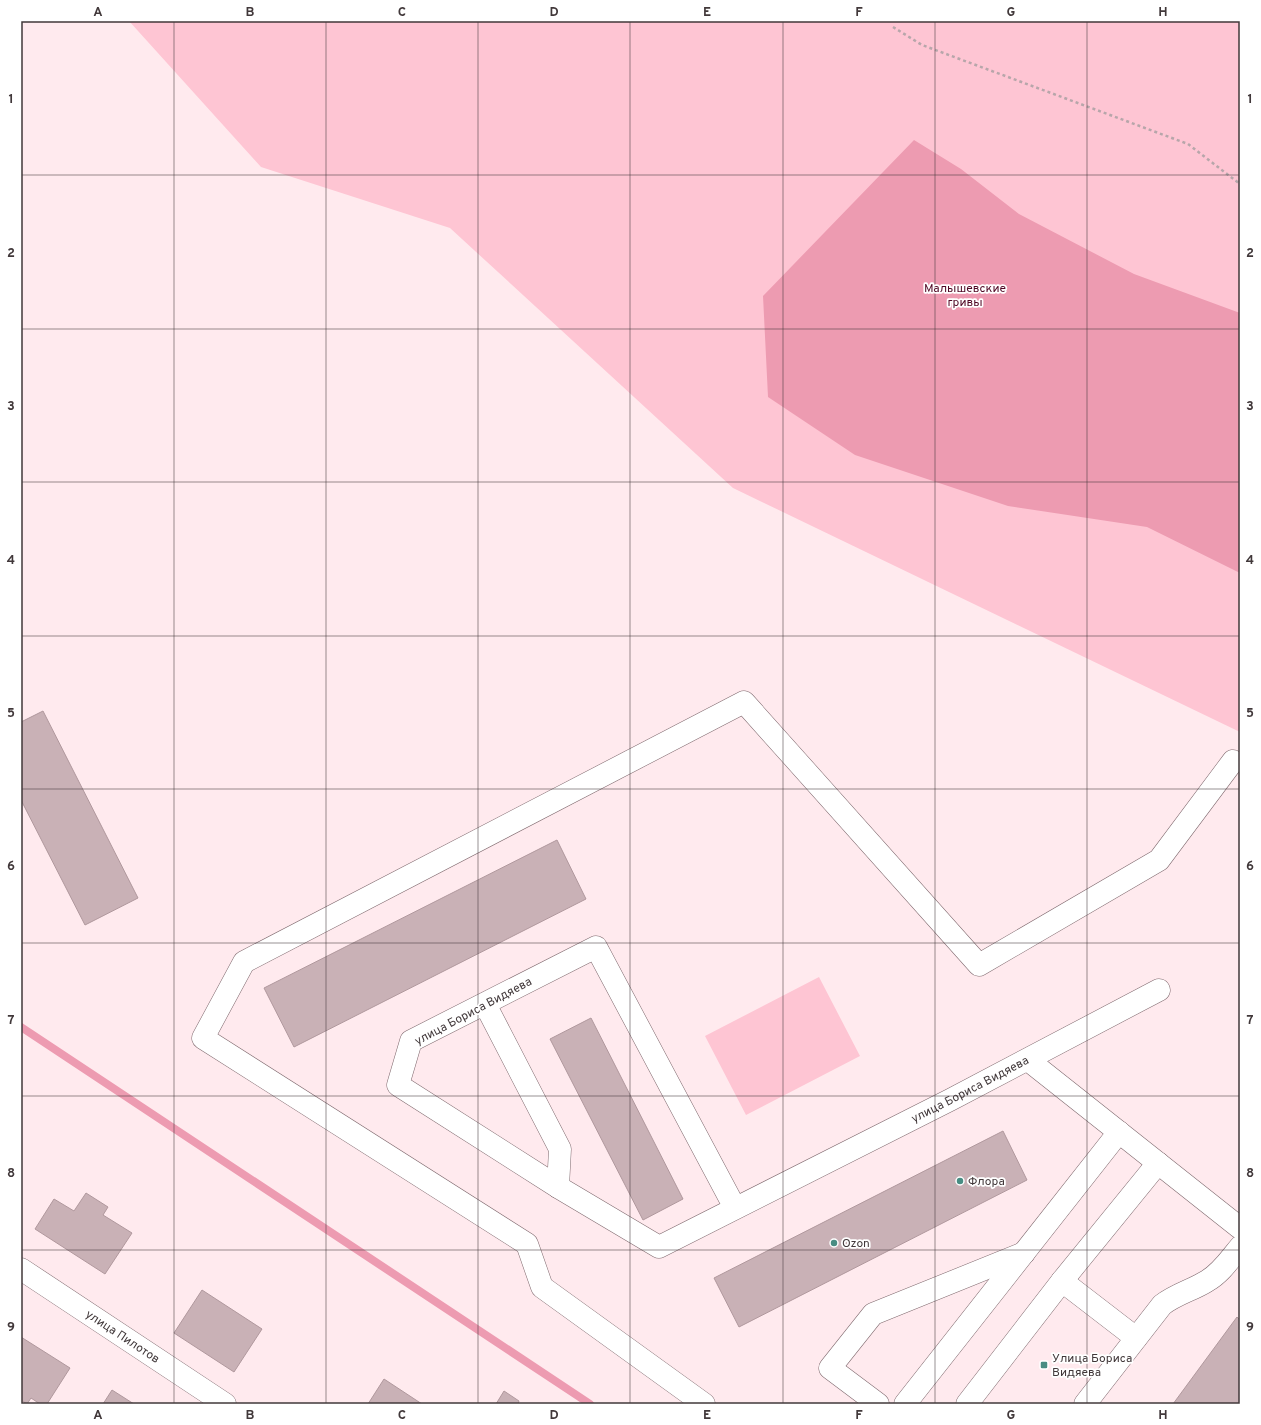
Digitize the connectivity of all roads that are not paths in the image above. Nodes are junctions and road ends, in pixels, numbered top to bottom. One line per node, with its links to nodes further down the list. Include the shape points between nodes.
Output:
1 (1233, 761): 16 (street, via 1159,860 979,965 744,702 244,962 203,1038 527,1244 542,1287)
2 (1159, 990): 4 (street)
3 (485, 1004): 7 (street, via 560,1149); 7 (street, улица Бориса Видяева, via 411,1041 398,1085); 8 (street, улица Бориса Видяева, via 596,947)
4 (1028, 1060): 5 (street, улица Бориса Видяева); 8 (street, улица Бориса Видяева)
5 (1119, 1132): 6 (street, улица Бориса Видяева); 11 (street)
6 (1158, 1163): 9 (street, улица Бориса Видяева); 13 (street)
7 (558, 1187): 8 (street, улица Бориса Видяева, via 659,1247)
8 (735, 1208)
9 (1240, 1228)
10 (1240, 1247): 14 (street, via 1216,1275 1162,1305)
11 (1025, 1253): 17 (street, via 873,1314 830,1368); 18 (street)
12 (21, 1269): 15 (street, улица Пилотов)
13 (1062, 1281): 14 (street); 19 (street)
14 (1136, 1338): 20 (street)
15 (225, 1404)
16 (704, 1404)
17 (878, 1404)
18 (905, 1404)
19 (967, 1404)
20 (1085, 1404)

